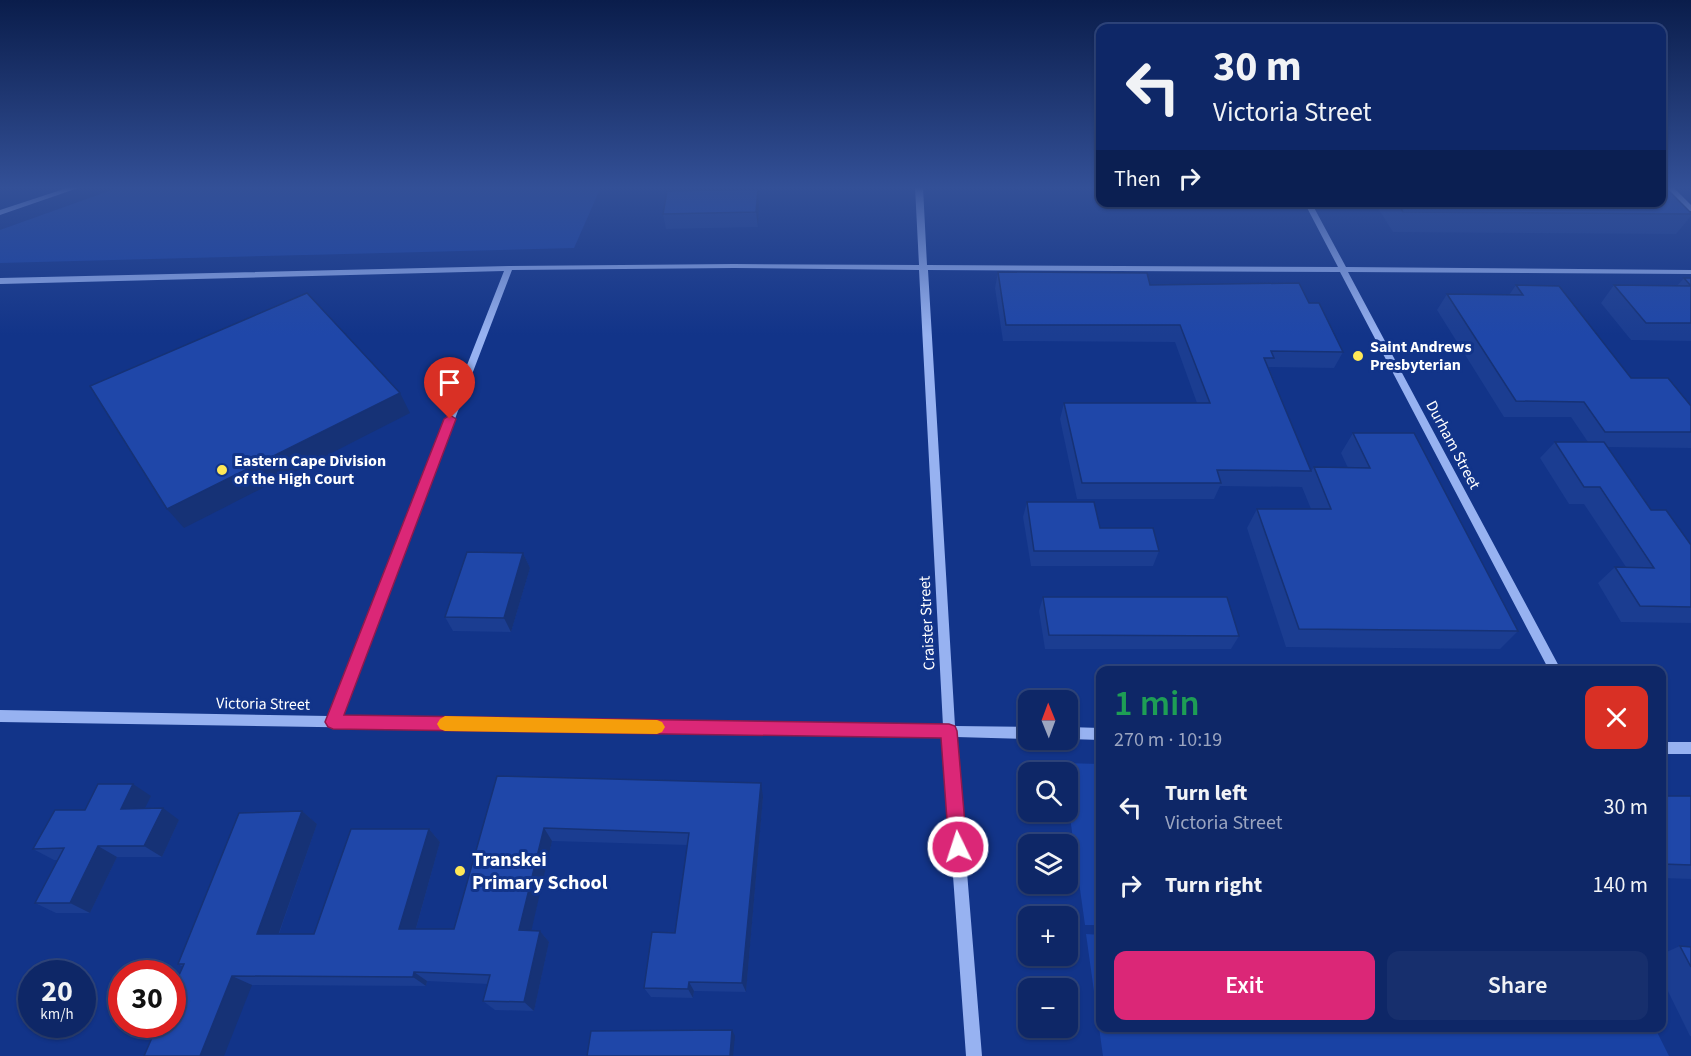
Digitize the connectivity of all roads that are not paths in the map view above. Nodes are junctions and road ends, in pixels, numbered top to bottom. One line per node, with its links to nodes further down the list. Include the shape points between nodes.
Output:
1 (922, 236): 3 (street, Craister Street)
2 (1326, 236): 5 (street, Durham Street)
3 (924, 267): 4 (street); 5 (street); 11 (street, Craister Street)
4 (509, 268): 7 (street); 10 (street)
5 (1345, 270): 6 (street); 8 (street, Durham Street)
6 (1691, 272)
7 (0, 281)
8 (1553, 666)
9 (0, 716): 10 (street, Victoria Street)
10 (333, 722): 11 (street, Victoria Street)
11 (949, 731): 12 (street, Victoria Street); 17 (street, Craister Street)
12 (1018, 732)
13 (1078, 733): 14 (street)
14 (1096, 734)
15 (1666, 748): 16 (street)
16 (1691, 748)
17 (974, 1056)

